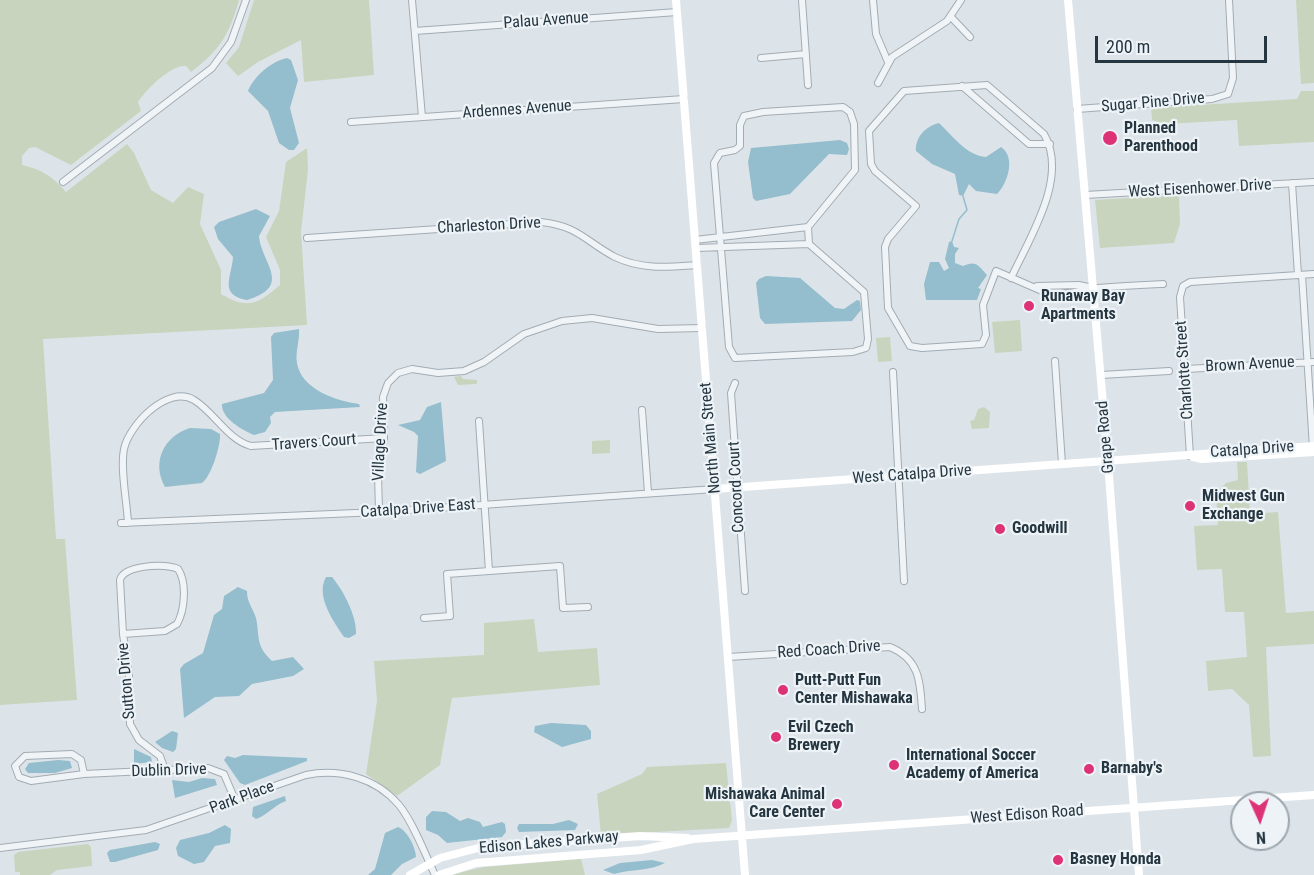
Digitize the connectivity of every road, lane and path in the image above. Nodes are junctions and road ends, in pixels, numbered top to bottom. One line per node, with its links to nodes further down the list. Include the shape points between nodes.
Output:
1 (246, 0): 24 (street, via 231,42 212,68)
2 (412, 0): 11 (street)
3 (676, 0): 9 (main road, North Main Street)
4 (802, 0): 13 (street)
5 (873, 0): 15 (street, via 876,34)
6 (961, 0): 10 (street)
7 (1068, 0): 20 (main road, Grape Road)
8 (1229, 0): 20 (street, Sugar Pine Drive, via 1233,78 1228,94 1212,99)
9 (677, 12): 11 (street, Palau Avenue); 19 (main road, North Main Street)
10 (951, 17): 12 (street); 15 (street)
11 (415, 31): 21 (street)
12 (970, 37)
13 (806, 54): 14 (street); 17 (street)
14 (761, 58)
15 (888, 62): 16 (street)
16 (878, 83)
17 (808, 85)
18 (962, 86): 23 (street, via 1029,144); 23 (street, via 987,85 1044,134); 37 (street, via 904,91 869,131 874,171 916,206 886,243 890,315 914,348 982,344 986,335 983,305 988,289 996,271)
19 (684, 99): 21 (street, Ardennes Avenue); 31 (main road, North Main Street)
20 (1077, 109): 27 (main road, Grape Road)
21 (422, 117): 22 (street, Ardennes Avenue)
22 (351, 122)
23 (1050, 144): 37 (street, via 1054,177)
24 (63, 182)
25 (1314, 182): 26 (street, West Eisenhower Drive)
26 (1292, 183): 27 (street, West Eisenhower Drive); 36 (street)
27 (1086, 195): 39 (main road, Grape Road)
28 (808, 227): 30 (street); 30 (street, via 855,170 853,117 848,109 744,116 740,146 720,153 715,159); 32 (street)
29 (307, 238): 34 (street, Charleston Drive, via 541,222 580,232 610,254 638,265)
30 (721, 238): 31 (street); 33 (street)
31 (695, 244): 33 (street); 34 (main road, North Main Street)
32 (809, 244): 33 (street); 33 (street, via 864,292 866,348 735,358 729,347)
33 (721, 246)
34 (697, 266): 40 (main road, North Main Street)
35 (1314, 274): 36 (street)
36 (1300, 275): 42 (street); 43 (street, Charlotte Street, via 1183,285 1180,297)
37 (1011, 278): 39 (street, via 1027,285)
38 (1163, 284): 39 (street)
39 (1093, 288): 46 (main road, Grape Road)
40 (702, 328): 50 (street, Village Drive, via 658,329 592,318 562,321 524,334 464,371 445,374 406,370 385,389); 57 (main road, North Main Street)
41 (1055, 361): 54 (street)
42 (1311, 362): 43 (street, Brown Avenue); 51 (street)
43 (1186, 369): 52 (street, Charlotte Street)
44 (1169, 371): 46 (street)
45 (893, 372): 55 (street)
46 (1101, 375): 53 (main road, Grape Road)
47 (735, 383): 56 (street, Concord Court, via 732,393)
48 (642, 410): 58 (street)
49 (479, 421): 59 (street)
50 (384, 438): 60 (street, Village Drive, via 378,474); 61 (street, Travers Court, via 258,447 244,444 196,401 178,395 165,399 133,432 124,449)
51 (1314, 449): 52 (main road, Catalpa Drive)
52 (1190, 456): 53 (main road, Catalpa Drive)
53 (1108, 462): 54 (main road, West Catalpa Drive); 74 (main road, Grape Road)
54 (1062, 464): 55 (main road, West Catalpa Drive)
55 (899, 477): 56 (main road, West Catalpa Drive); 63 (street)
56 (738, 487): 57 (main road, West Catalpa Drive); 64 (street, Concord Court)
57 (715, 489): 58 (street, Catalpa Drive East); 68 (main road, North Main Street)
58 (648, 493): 59 (street, Catalpa Drive East)
59 (485, 505): 60 (street, Catalpa Drive East); 62 (street)
60 (379, 512): 61 (street, Catalpa Drive East)
61 (124, 523)
62 (489, 571): 65 (street, via 560,566 563,608); 66 (street, via 447,574 450,616)
63 (904, 582)
64 (745, 591)
65 (588, 607)
66 (424, 618)
67 (123, 634): 67 (street, Sutton Drive, via 174,628 183,610 180,571 171,567 130,569 120,578); 70 (street, Sutton Drive, via 130,724 139,740 160,756)
68 (728, 657): 69 (street, Red Coach Drive, via 890,647 908,657 917,669); 75 (main road, North Main Street)
69 (922, 709)
70 (165, 770): 71 (street, Dublin Drive); 73 (street, Dublin Drive, via 218,770)
71 (84, 774): 71 (street, Dublin Drive, via 24,780 15,766 25,756 72,754 81,760)
72 (1314, 795): 74 (main road, West Edison Road)
73 (235, 800): 77 (street, Park Place, via 146,830); 78 (street, Park Place, via 315,774 358,778 384,791 399,805)
74 (1135, 806): 75 (main road, West Edison Road); 82 (main road, Grape Road)
75 (740, 835): 76 (main road, Edison Lakes Parkway); 81 (main road, North Main Street)
76 (693, 839): 78 (main road, Edison Lakes Parkway, via 640,836 482,847); 80 (main road, Edison Lakes Parkway, via 641,850 476,863)
77 (0, 848)
78 (429, 863): 79 (main road, Edison Lakes Parkway); 80 (street, Park Place)
79 (410, 875)
80 (437, 875)
81 (745, 875)
82 (1140, 875)

